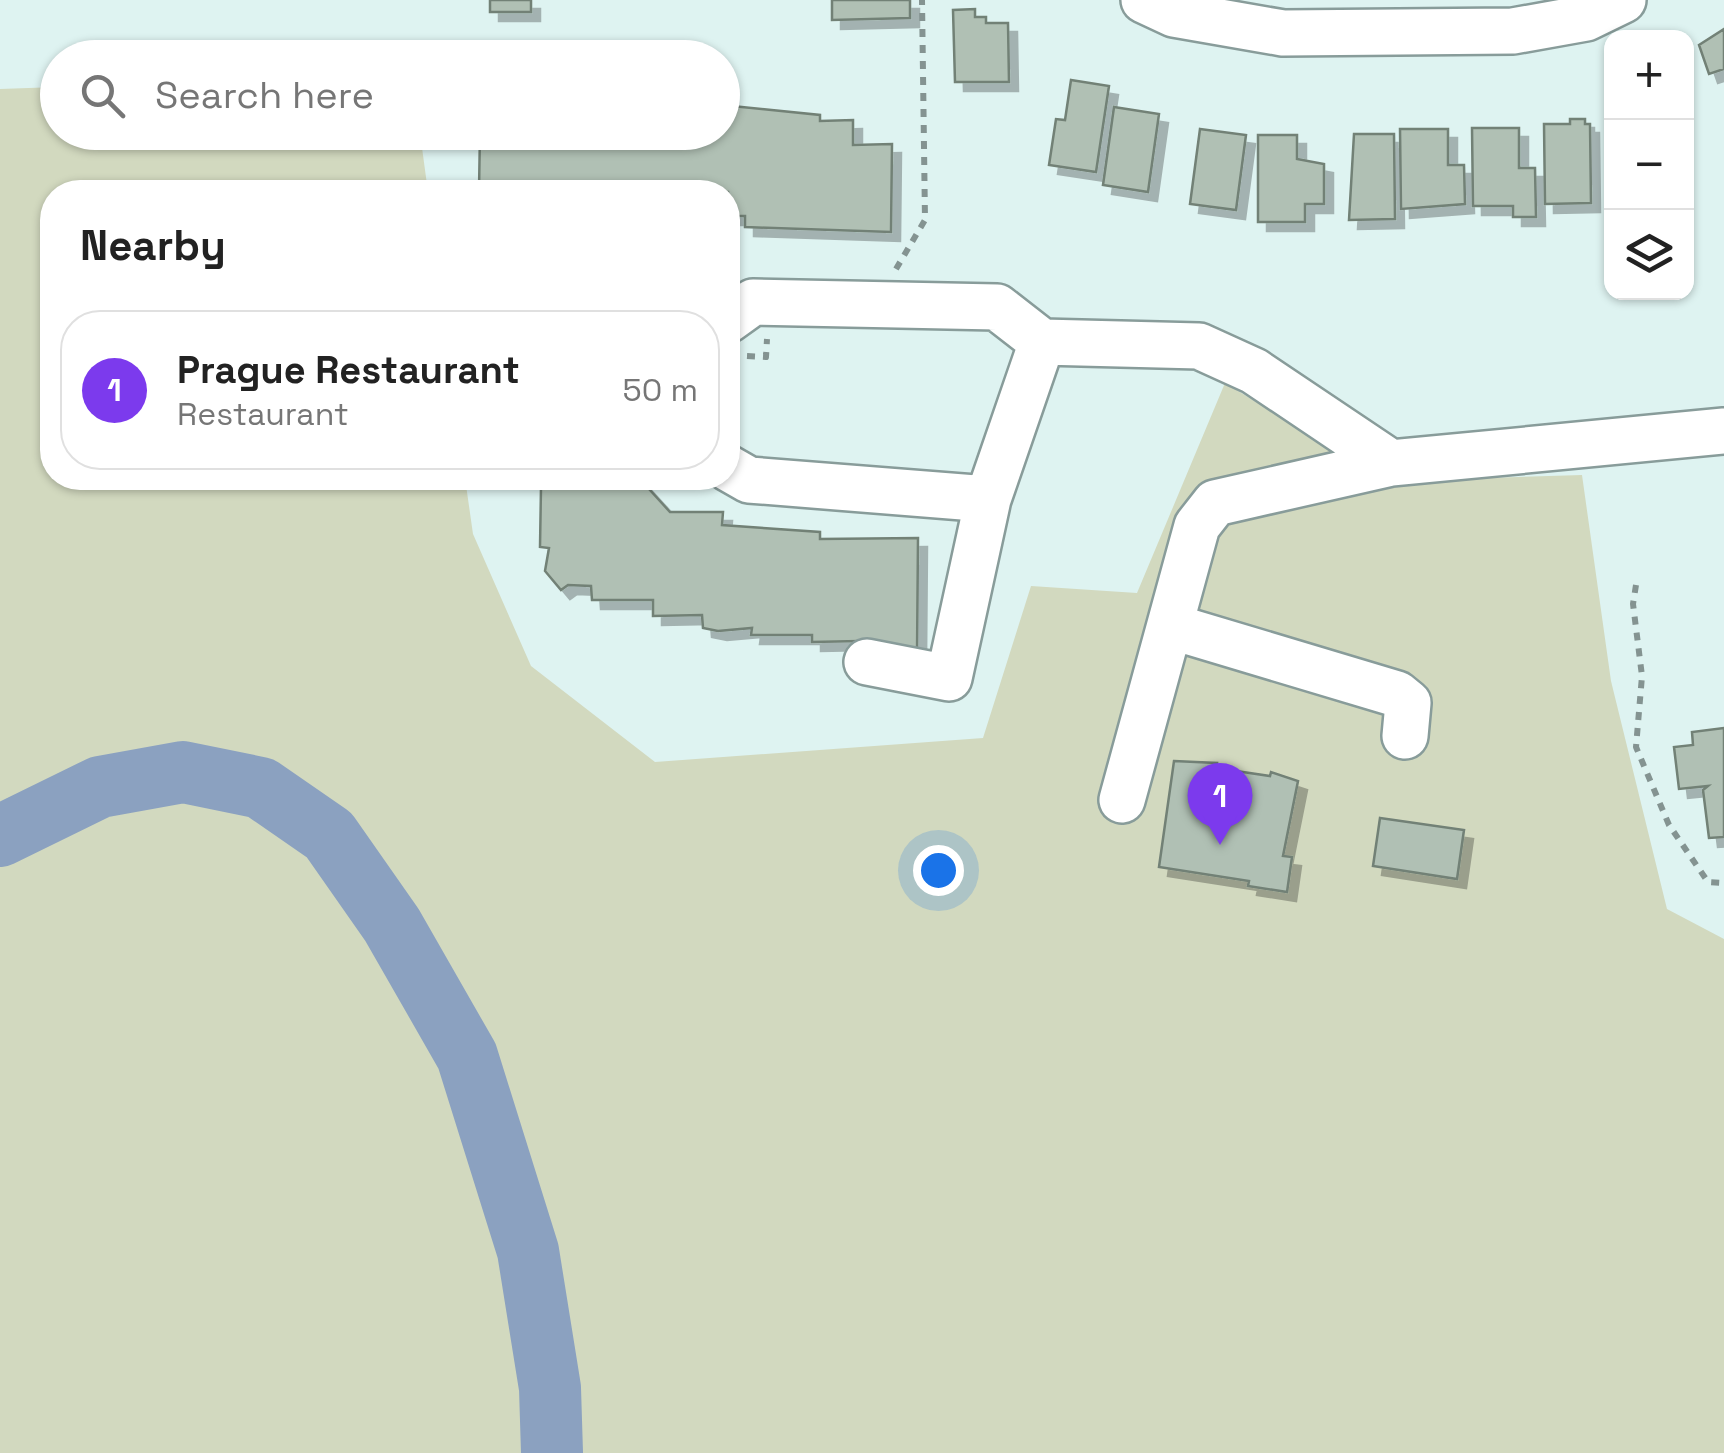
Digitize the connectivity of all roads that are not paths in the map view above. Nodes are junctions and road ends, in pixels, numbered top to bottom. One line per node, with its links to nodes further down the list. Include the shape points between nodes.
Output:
1 (1144, 0): 2 (street, via 1174,14 1283,33 1513,30 1586,18)
2 (1623, 0)
3 (740, 311): 4 (street, via 753,302 997,307)
4 (1042, 342): 6 (street, via 1199,346 1254,372); 8 (street)
5 (1724, 432): 6 (street)
6 (1392, 463): 9 (street, via 1215,503 1197,526)
7 (740, 475): 8 (street)
8 (988, 499): 10 (street, via 949,678)
9 (1170, 626): 11 (street, via 1397,694 1408,703); 12 (street)
10 (867, 662)
11 (1405, 736)
12 (1122, 800)

